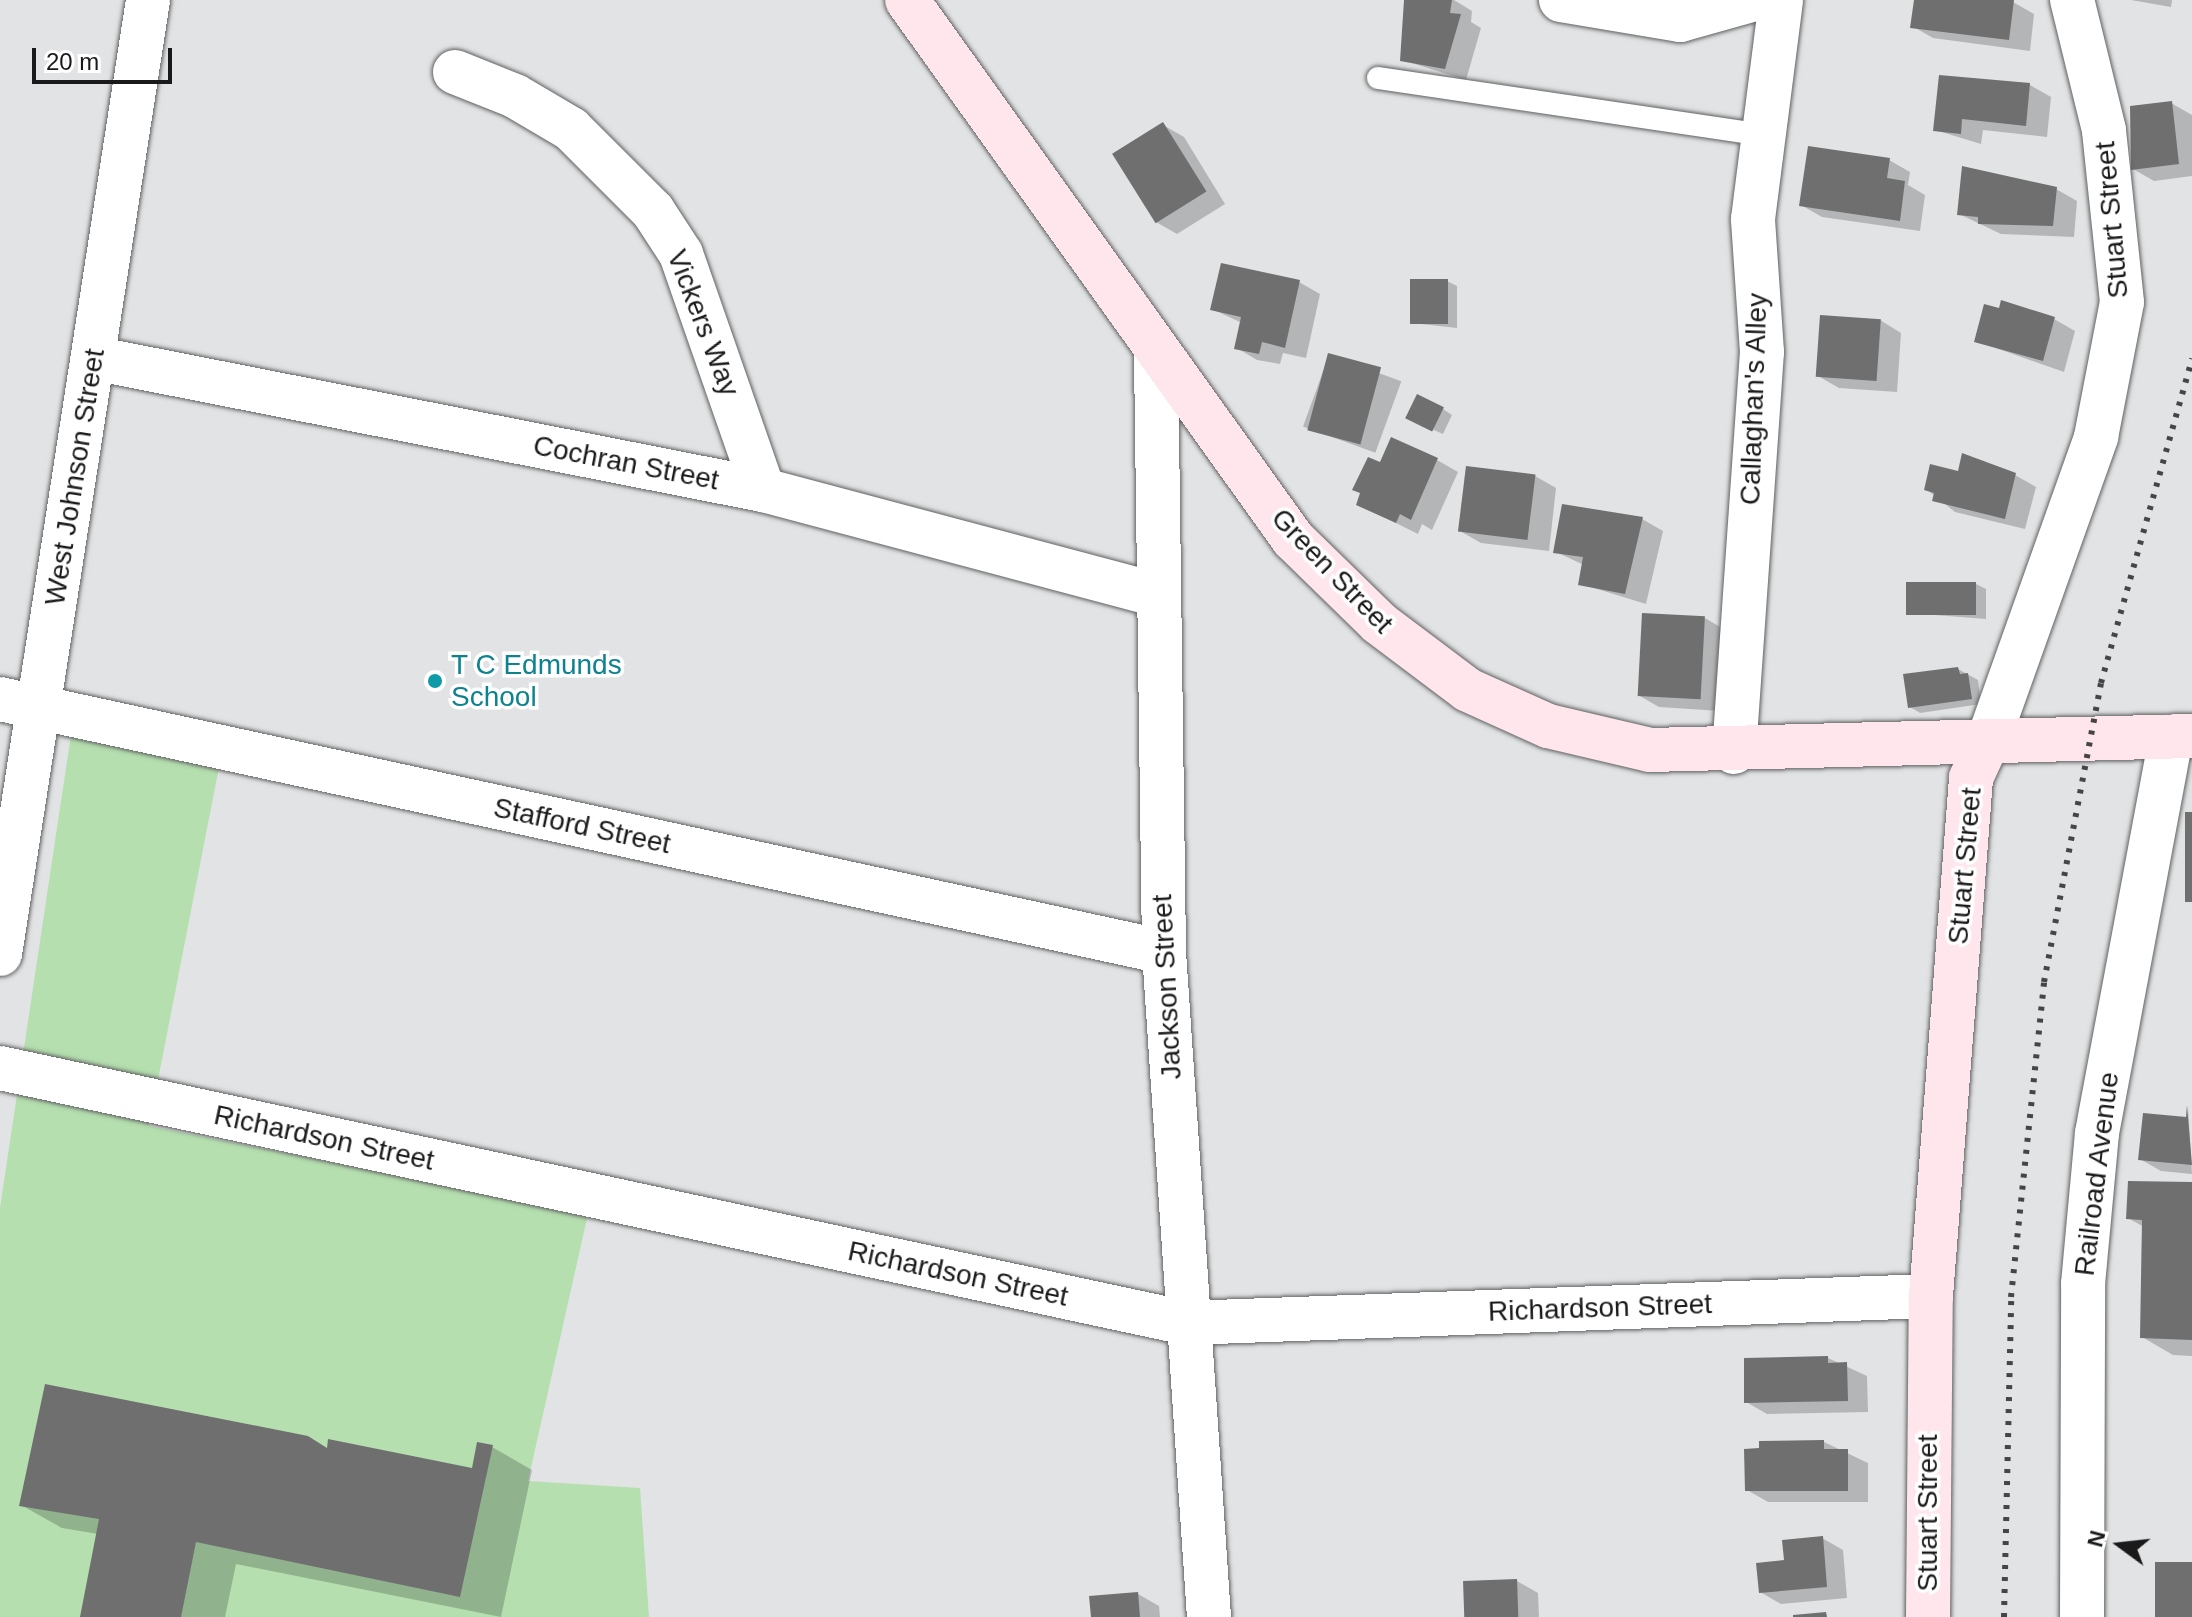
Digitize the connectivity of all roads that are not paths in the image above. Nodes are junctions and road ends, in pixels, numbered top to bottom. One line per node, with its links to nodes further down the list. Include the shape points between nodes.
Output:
1 (148, 0): 11 (street, West Johnson Street)
2 (907, 0): 10 (street, Green Street)
3 (1561, 0): 4 (street, via 1680,20)
4 (1751, 0)
5 (1781, 0): 9 (street, Callaghan's Alley)
6 (2072, 0): 16 (street, Stuart Street, via 2104,130 2122,302 2096,437)
7 (455, 72): 12 (street, Vickers Way, via 571,129 653,211 681,254)
8 (1378, 78): 9 (lane)
9 (1764, 135): 17 (street, Callaghan's Alley, via 1753,219 1762,352)
10 (1156, 356): 13 (street, Jackson Street); 17 (street, Green Street, via 1293,539 1357,604 1447,676 1508,711 1600,742)
11 (93, 358): 12 (street, Cochran Street); 14 (street, West Johnson Street)
12 (763, 490): 13 (street, Cochran Street)
13 (1154, 594): 18 (street, Jackson Street)
14 (20, 704): 18 (street, Stafford Street); 19 (street, West Johnson Street)
15 (2182, 737): 16 (street, Green Street); 25 (street, Railroad Avenue, via 2097,1133 2083,1284)
16 (1988, 741): 17 (street, Green Street); 21 (street, Stuart Street, via 1971,778)
17 (1734, 752)
18 (1164, 952): 22 (street, Jackson Street)
19 (0, 954)
20 (0, 1068): 22 (street, Richardson Street)
21 (1931, 1296): 22 (street, Richardson Street); 24 (street, Stuart Street)
22 (1186, 1323): 23 (street, Jackson Street)
23 (1209, 1617)
24 (1928, 1617)
25 (2082, 1617)

